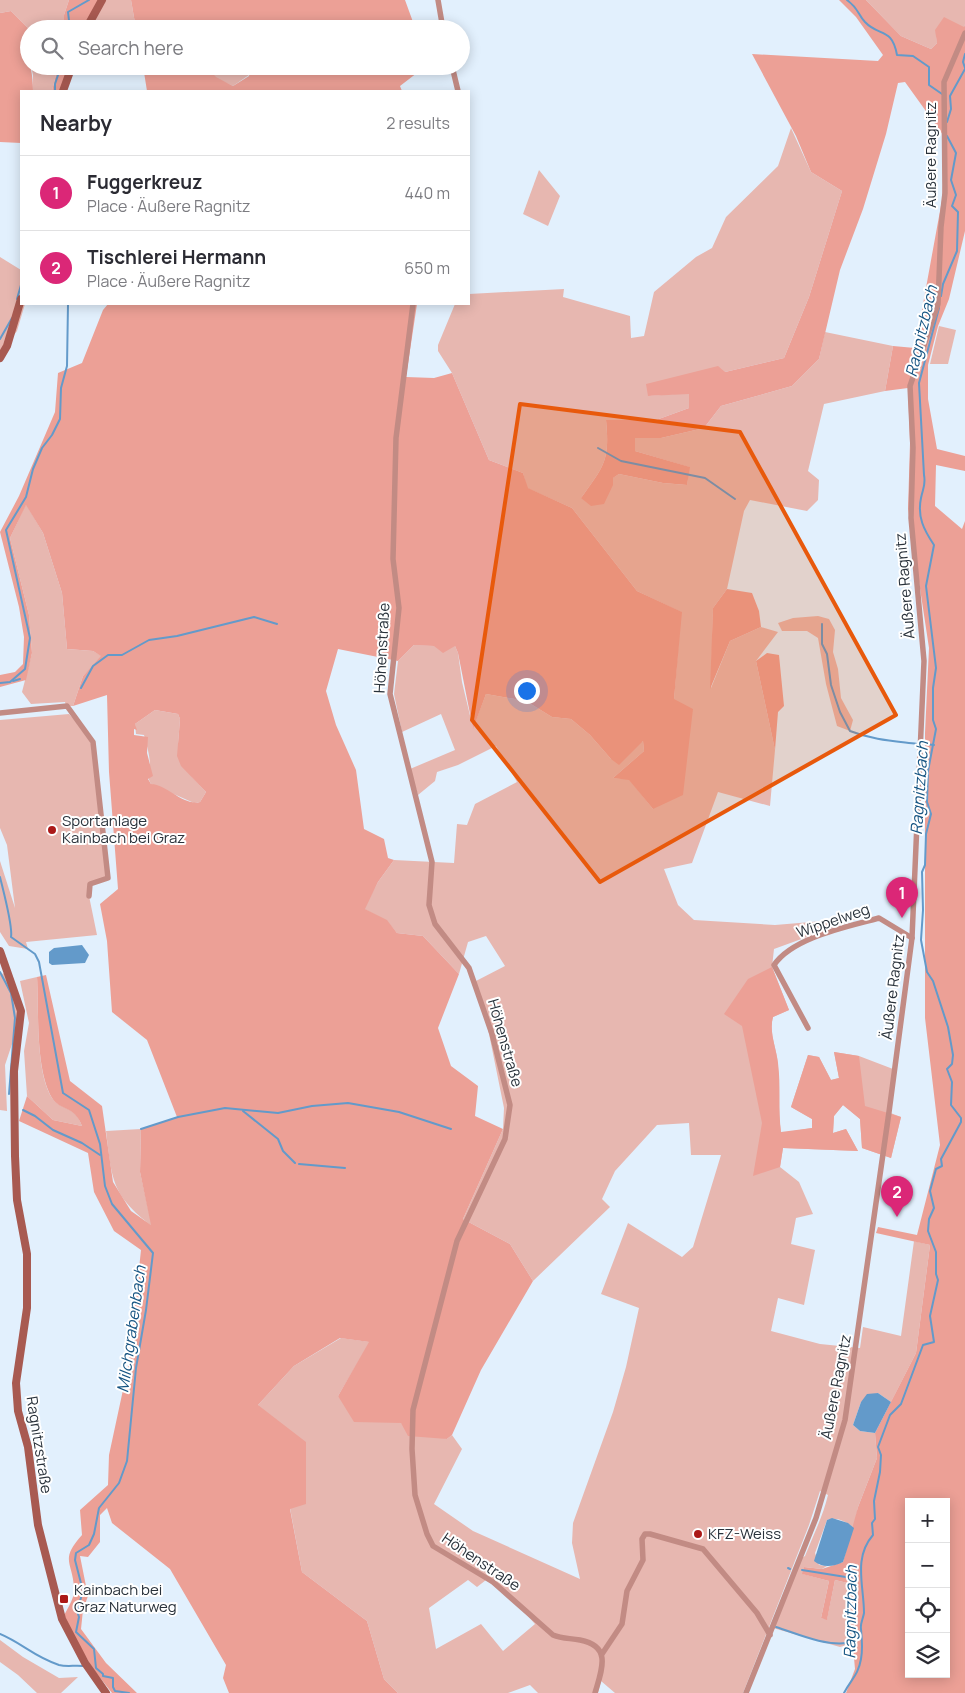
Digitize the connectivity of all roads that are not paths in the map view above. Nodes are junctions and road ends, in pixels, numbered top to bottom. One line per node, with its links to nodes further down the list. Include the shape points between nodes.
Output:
1 (102, 0): 3 (main road)
2 (438, 0): 4 (street)
3 (91, 20)
4 (441, 20)
5 (965, 33): 15 (street, Äußere Ragnitz, via 946,74 943,99 945,193 938,304 910,386 913,448 911,518 924,661)
6 (69, 75): 8 (main road)
7 (454, 75): 9 (street)
8 (63, 90)
9 (458, 90)
10 (20, 302): 12 (main road, via 7,346)
11 (413, 305): 19 (street, Höhenstraße, via 396,438 393,559 399,608 390,694 432,862 429,905 435,924 469,968 492,1034 510,1105 505,1139 457,1241 414,1410 415,1495 426,1534 433,1546 493,1582 553,1635 593,1645)
12 (0, 358)
13 (0, 714): 14 (street, via 67,706 93,742 108,878 90,884)
14 (89, 896)
15 (912, 938): 17 (street, Wippelweg, via 879,918 799,944 782,955 774,965); 18 (street, Äußere Ragnitz, via 845,1420 816,1518)
16 (0, 951): 20 (main road, Ragnitzstraße, via 21,1011 14,1071 14,1156 17,1200 27,1254 27,1308 16,1383 18,1411 28,1447 38,1525 62,1618 87,1666)
17 (808, 1028)
18 (770, 1635): 19 (street, via 758,1613 703,1549 645,1534 642,1539 643,1560 626,1591 622,1624); 22 (street, Äußere Ragnitz)
19 (602, 1654): 21 (street)
20 (106, 1693)
21 (595, 1693)
22 (746, 1693)

